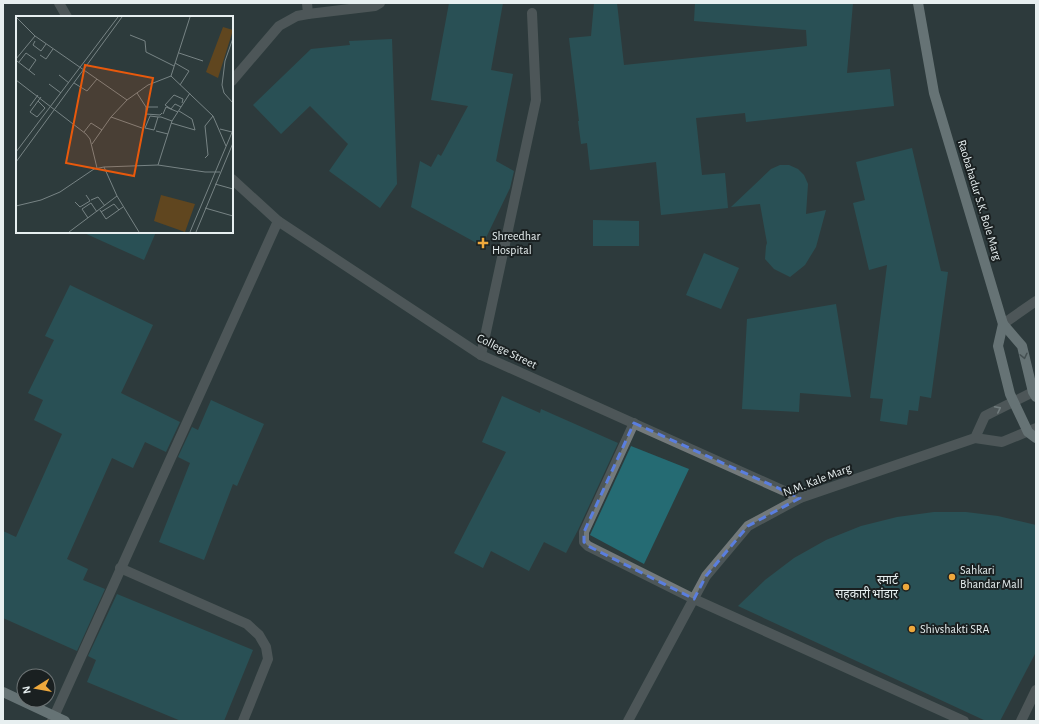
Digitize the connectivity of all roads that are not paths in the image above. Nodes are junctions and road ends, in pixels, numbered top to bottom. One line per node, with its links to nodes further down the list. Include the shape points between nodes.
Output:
1 (59, 3): 7 (street)
2 (307, 3): 6 (street)
3 (380, 3): 6 (street, via 374,6)
4 (918, 3): 12 (main road, Raobahadur S.K. Bole Marg, via 934,93)
5 (532, 13): 13 (street, via 536,100)
6 (308, 14): 8 (street, via 297,16 279,26)
7 (66, 16)
8 (233, 80)
9 (233, 180): 10 (street, College Street)
10 (278, 221): 13 (street, College Street); 20 (street)
11 (1036, 301): 12 (street)
12 (1003, 324): 14 (main road, Raobahadur S.K. Bole Marg, one-way to 14, via 1022,346); 15 (main road, via 998,346)
13 (481, 355): 16 (street, College Street)
14 (1034, 394): 15 (street)
15 (1014, 401): 17 (main road); 18 (street, one-way to 15, via 985,416)
16 (634, 423): 19 (street, College Street); 21 (street, via 584,532 584,542)
17 (1033, 432): 18 (street, via 1002,442)
18 (975, 438): 19 (street, N.M. Kale Marg)
19 (800, 498): 21 (street, N.M. Kale Marg, via 748,526 706,576)
20 (120, 568): 24 (street); 26 (street, via 247,624 259,635 266,647 268,659)
21 (694, 599): 27 (street, N.M. Kale Marg); 28 (street)
22 (1036, 690): 29 (street)
23 (3, 692): 24 (main road)
24 (53, 718): 25 (main road)
25 (65, 721)
26 (243, 721)
27 (628, 721)
28 (964, 721)
29 (1021, 721)

